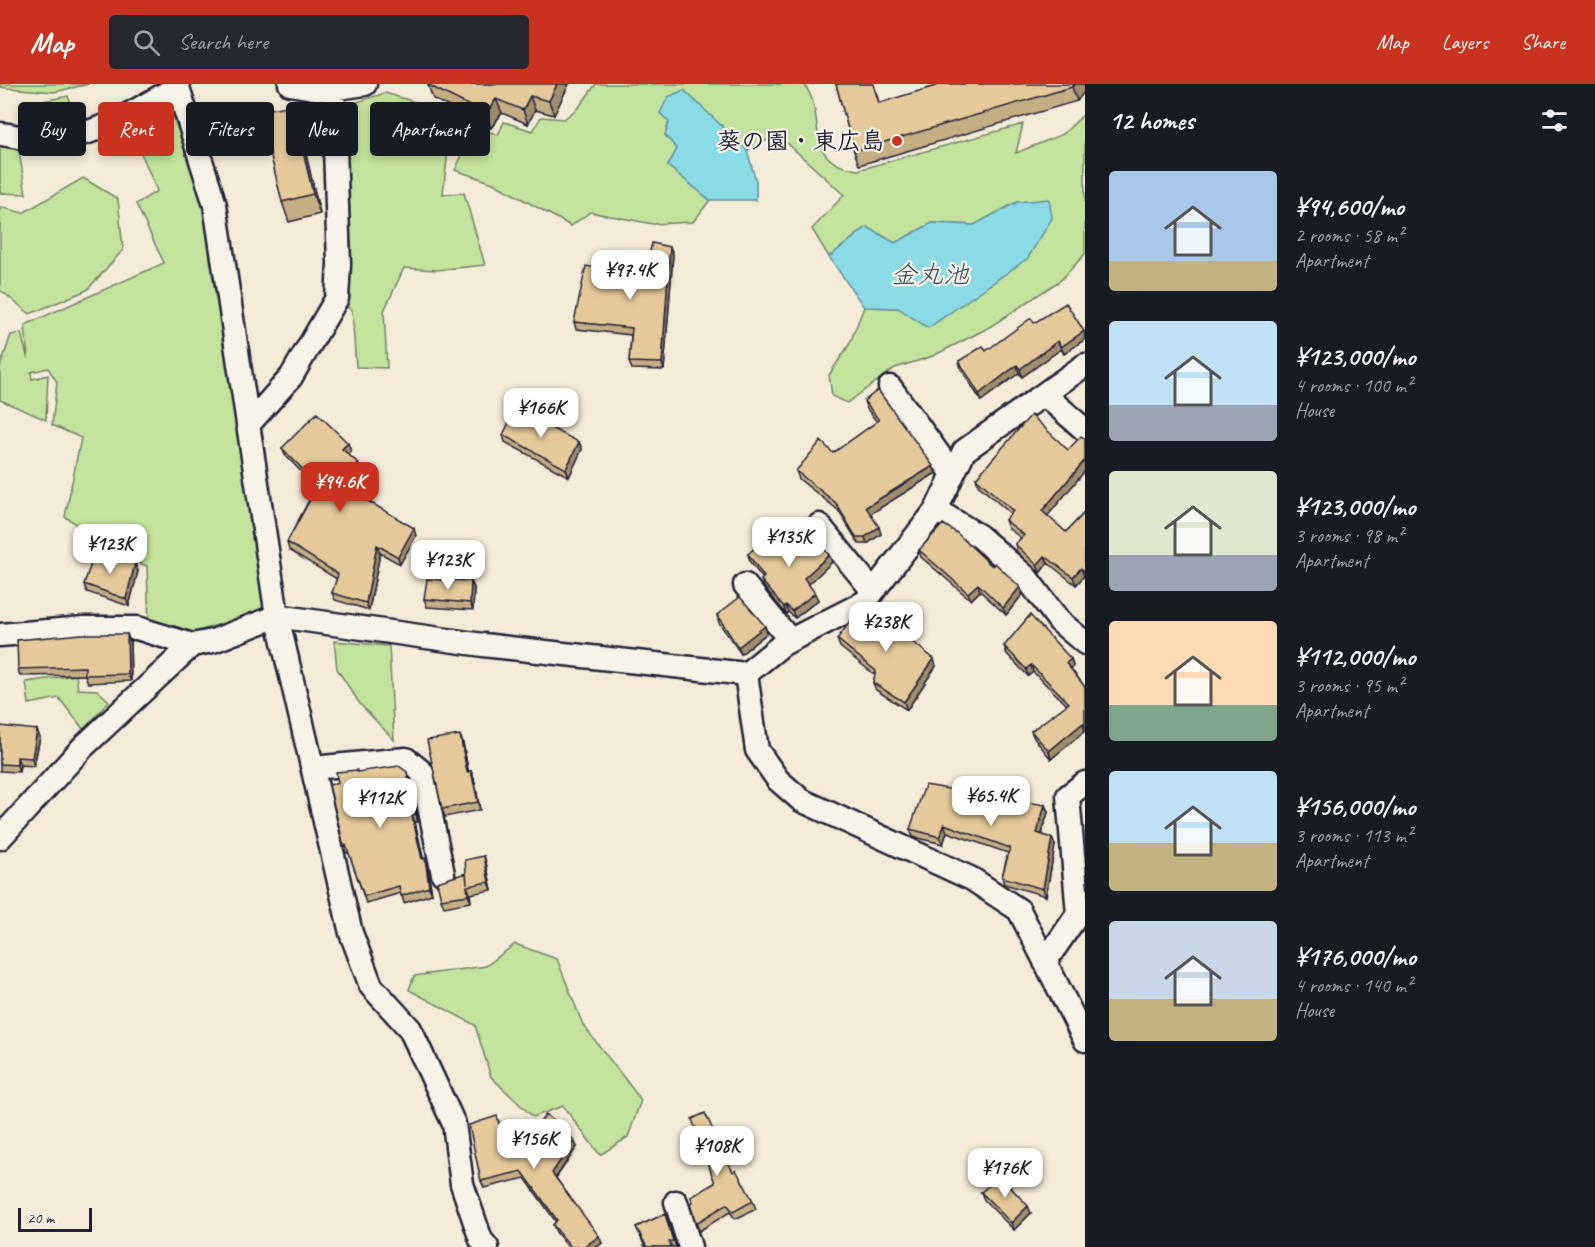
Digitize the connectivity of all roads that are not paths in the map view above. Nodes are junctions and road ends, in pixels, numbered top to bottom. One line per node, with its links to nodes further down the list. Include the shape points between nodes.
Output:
1 (290, 84): 4 (street)
2 (365, 84): 4 (street)
3 (177, 85): 5 (street, via 108,126 75,136 43,140); 9 (street, via 215,205)
4 (333, 89): 9 (street, via 337,298 291,377)
5 (0, 134)
6 (1085, 365): 8 (street)
7 (890, 387): 11 (street)
8 (1045, 395): 10 (street); 11 (street, via 964,451)
9 (248, 425): 16 (street)
10 (1085, 430)
11 (952, 474): 12 (street)
12 (936, 510): 15 (street); 19 (street, via 979,536 1026,577 1059,621)
13 (819, 525): 15 (street)
14 (745, 585): 18 (street)
15 (873, 591): 18 (street, via 865,602)
16 (277, 616): 20 (street); 21 (street, via 483,645); 22 (street)
17 (0, 634): 20 (street, via 137,628)
18 (790, 640): 21 (street)
19 (1085, 643)
20 (192, 645): 24 (street, via 83,747)
21 (746, 674): 26 (street, via 757,750 778,780 801,800 992,890 1019,910)
22 (313, 768): 25 (street, via 406,759 422,772); 29 (street, via 351,933 371,986 410,1029 454,1124 462,1184)
23 (1085, 783): 26 (street, via 1068,796 1078,914)
24 (0, 838)
25 (443, 874)
26 (1044, 962): 27 (street)
27 (1085, 1040)
28 (676, 1202): 30 (street)
29 (487, 1247)
30 (690, 1247)

